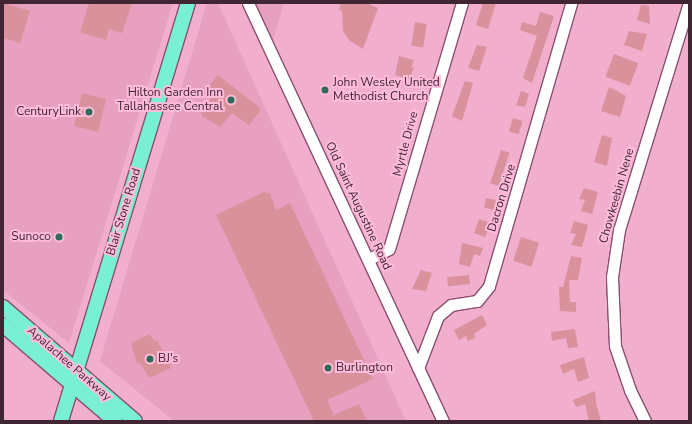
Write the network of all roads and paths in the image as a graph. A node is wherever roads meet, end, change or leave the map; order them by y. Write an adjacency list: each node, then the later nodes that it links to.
1 (188, 3): 10 (main road, Blair Stone Road)
2 (248, 3): 6 (street, Old Saint Augustine Road)
3 (462, 3): 6 (street, Myrtle Drive)
4 (571, 3): 9 (street, Dacron Drive)
5 (689, 3): 15 (street, Chowkeebin Nene)
6 (369, 259): 9 (street, Old Saint Augustine Road)
7 (3, 307): 10 (main road, Apalachee Parkway)
8 (3, 325): 10 (main road, Apalachee Parkway)
9 (418, 368): 14 (street, Old Saint Augustine Road)
10 (74, 377): 11 (main road, Blair Stone Road); 12 (main road, Apalachee Parkway); 13 (main road, Apalachee Parkway)
11 (61, 421)
12 (115, 421)
13 (135, 421)
14 (443, 421)
15 (645, 421)

